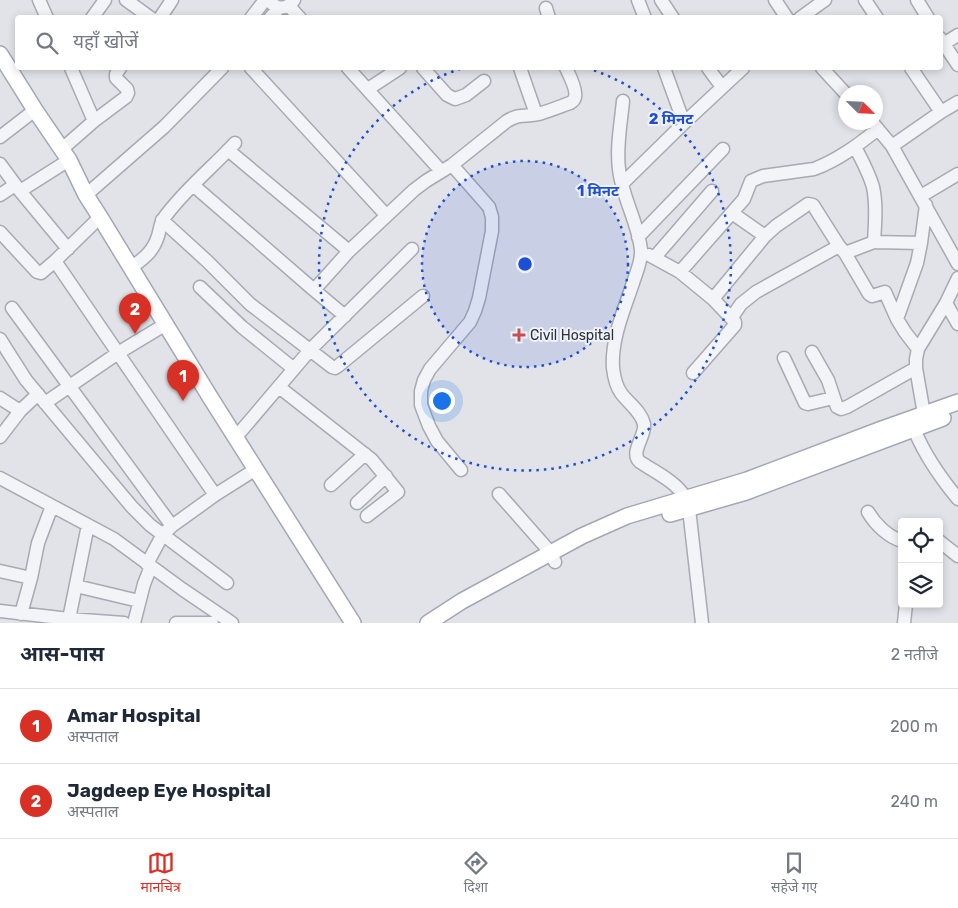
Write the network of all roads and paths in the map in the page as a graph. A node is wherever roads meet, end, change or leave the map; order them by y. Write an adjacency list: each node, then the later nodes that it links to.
1 (39, 0): 13 (street)
2 (105, 0): 14 (street)
3 (126, 0): 15 (street)
4 (172, 0): 16 (street)
5 (265, 0): 17 (street)
6 (638, 0): 19 (street)
7 (661, 0): 20 (street)
8 (775, 0): 21 (street)
9 (825, 0): 22 (street)
10 (865, 0): 23 (street)
11 (917, 0): 24 (street)
12 (280, 6): 18 (street)
13 (46, 15)
14 (94, 15)
15 (147, 15)
16 (162, 15)
17 (253, 15)
18 (295, 15)
19 (644, 15)
20 (671, 15)
21 (785, 15)
22 (804, 15)
23 (875, 15)
24 (926, 15)
25 (958, 35): 26 (street)
26 (943, 42)
27 (943, 44): 29 (street)
28 (0, 54): 50 (main road)
29 (958, 65)
30 (72, 70): 53 (street)
31 (119, 70): 53 (street)
32 (218, 70): 70 (street)
33 (253, 70): 73 (street)
34 (350, 70): 47 (street)
35 (397, 70): 47 (street)
36 (425, 70): 44 (street)
37 (524, 70): 52 (street)
38 (567, 70): 52 (street)
39 (665, 70): 54 (street)
40 (709, 70): 46 (street)
41 (741, 70): 46 (street)
42 (824, 70): 45 (street)
43 (912, 70): 51 (street)
44 (484, 81)
45 (838, 85)
46 (722, 88): 54 (street)
47 (368, 89): 63 (street)
48 (623, 101): 65 (street)
49 (958, 102): 51 (street)
50 (35, 110): 57 (street); 61 (main road)
51 (941, 112): 58 (street)
52 (536, 114): 63 (street)
53 (94, 121): 61 (street)
54 (684, 123): 65 (street)
55 (871, 130): 59 (street)
56 (878, 130): 58 (street)
57 (0, 137)
58 (892, 146): 71 (street)
59 (855, 147): 72 (street); 79 (street)
60 (723, 149): 78 (street)
61 (66, 154): 67 (street); 70 (main road)
62 (0, 164): 67 (street)
63 (447, 168): 73 (street); 125 (street)
64 (958, 174): 71 (street)
65 (622, 184): 78 (street)
66 (193, 186): 75 (street); 84 (street); 93 (street)
67 (17, 188): 69 (street); 81 (street)
68 (712, 191): 86 (street)
69 (0, 195)
70 (86, 195): 74 (main road)
71 (923, 201): 80 (street); 88 (street)
72 (732, 212): 77 (street); 90 (street)
73 (386, 215): 84 (street)
74 (100, 217): 81 (street); 89 (main road)
75 (162, 220): 89 (street); 105 (street)
76 (0, 232): 87 (street)
77 (765, 236): 83 (street); 95 (street)
78 (638, 237): 85 (street)
79 (874, 242): 80 (street); 83 (street)
80 (921, 243): 100 (street)
81 (68, 249): 87 (street)
82 (412, 249): 98 (street)
83 (842, 249): 99 (street); 100 (street)
84 (349, 251): 93 (street)
85 (641, 251): 86 (street); 133 (street)
86 (655, 257): 90 (street)
87 (55, 261): 107 (street)
88 (958, 264)
89 (131, 268): 101 (main road)
90 (680, 272): 95 (street)
91 (958, 278): 96 (street)
92 (200, 287): 110 (street)
93 (314, 290): 98 (street)
94 (423, 296): 105 (street)
95 (713, 299): 99 (street)
96 (946, 303): 102 (street); 104 (street)
97 (12, 308): 112 (street)
98 (345, 316): 105 (street)
99 (732, 318): 111 (street)
100 (897, 319): 104 (street)
101 (166, 324): 107 (street); 122 (main road)
102 (958, 324)
103 (0, 338): 115 (street)
104 (918, 349): 109 (street)
105 (310, 350): 110 (street)
106 (812, 352): 116 (street)
107 (118, 354): 112 (street); 130 (street)
108 (784, 358): 116 (street)
109 (916, 368): 116 (street); 120 (street)
110 (294, 369): 113 (street)
111 (693, 373)
112 (70, 386): 115 (street); 138 (street)
113 (279, 387): 122 (street); 123 (street)
114 (0, 398): 118 (street)
115 (41, 398): 118 (street); 138 (street)
116 (833, 398)
117 (958, 402): 120 (main road)
118 (20, 411): 121 (street)
119 (958, 413): 120 (main road)
120 (919, 421): 131 (street); 133 (main road)
121 (0, 437)
122 (236, 437): 124 (main road)
123 (365, 454): 126 (street); 128 (street)
124 (256, 469): 130 (street); 159 (main road)
125 (462, 470)
126 (386, 476): 132 (street); 136 (street)
127 (0, 478): 134 (street)
128 (331, 484)
129 (499, 494): 142 (street)
130 (215, 495): 138 (street)
131 (958, 499)
132 (356, 503)
133 (688, 503): 142 (main road); 162 (street)
134 (52, 506): 137 (street); 145 (street)
135 (868, 512): 139 (street)
136 (367, 516)
137 (88, 525): 143 (street); 148 (street)
138 (168, 530): 143 (street); 146 (street)
139 (898, 539)
140 (943, 544): 141 (street)
141 (958, 556)
142 (553, 557): 147 (main road)
143 (149, 565): 149 (street); 158 (street)
144 (0, 571): 145 (street)
145 (31, 578): 151 (street)
146 (227, 583)
147 (505, 583): 160 (main road); 161 (main road)
148 (76, 586): 149 (street); 153 (street)
149 (139, 602): 155 (street)
150 (906, 608): 163 (street)
151 (21, 614): 152 (street); 153 (street)
152 (3, 616)
153 (69, 619): 154 (street)
154 (124, 623)
155 (134, 623)
156 (176, 623): 157 (street)
157 (212, 623)
158 (232, 623)
159 (353, 623)
160 (428, 623)
161 (447, 623)
162 (702, 623)
163 (904, 623)

